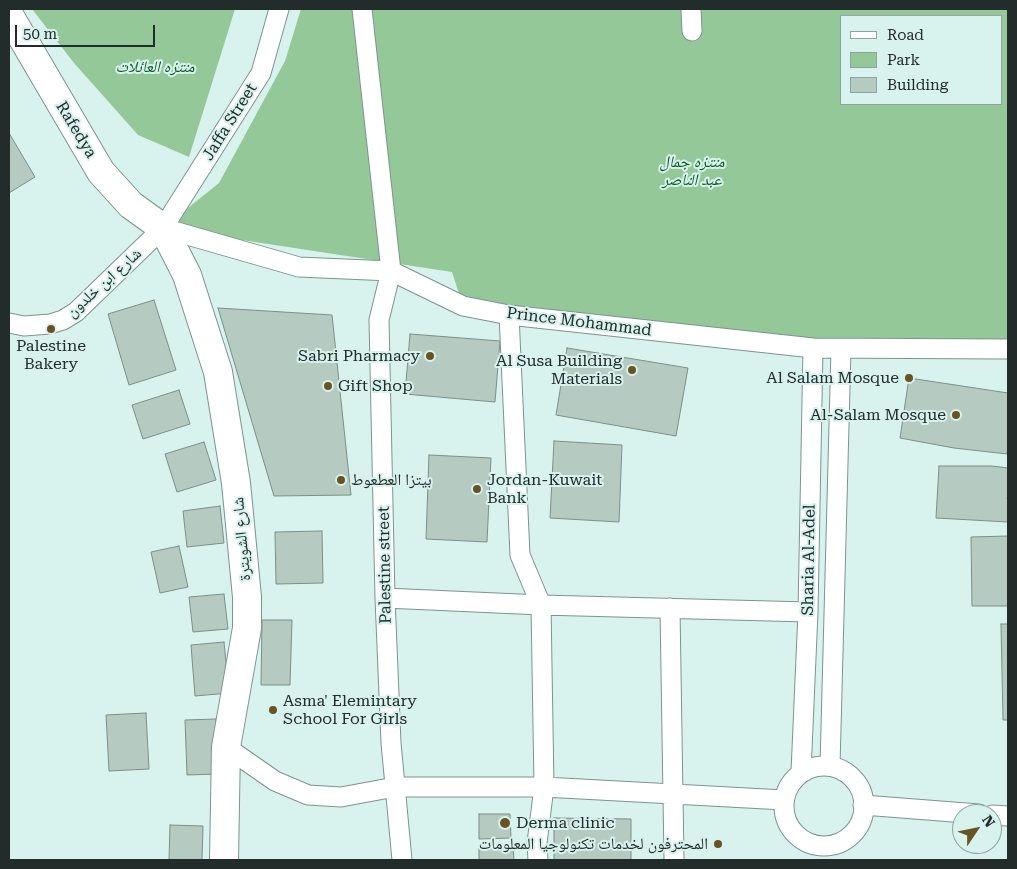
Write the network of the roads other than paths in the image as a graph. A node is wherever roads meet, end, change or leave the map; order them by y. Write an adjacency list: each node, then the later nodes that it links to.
1 (279, 9): 6 (street, Jaffa Street)
2 (362, 9): 7 (street)
3 (692, 9): 5 (street)
4 (9, 15): 6 (main road, Rafedya)
5 (692, 31)
6 (163, 228): 7 (street, Prince Mohammad); 9 (street, شارع ابن خلدون); 17 (main road, شارع الشويترة)
7 (391, 271): 8 (street, Prince Mohammad); 13 (street, Palestine street)
8 (508, 315): 10 (street, Prince Mohammad); 14 (street)
9 (9, 323)
10 (813, 348): 11 (street, Prince Mohammad); 16 (street, Sharia Al-Adel)
11 (840, 349): 12 (street, Prince Mohammad); 18 (street, Sharia Al-Adel)
12 (1008, 349)
13 (385, 598): 14 (street); 20 (street, Palestine street)
14 (541, 605): 15 (street); 21 (street)
15 (670, 608): 16 (street); 22 (street)
16 (808, 612): 19 (street, Sharia Al-Adel)
17 (226, 747): 20 (street); 28 (main road, شارع الشويترة)
18 (830, 766): 19 (street); 24 (street)
19 (801, 772): 23 (street)
20 (395, 787): 21 (street); 29 (street, Palestine street)
21 (544, 787): 22 (street); 30 (street)
22 (674, 794): 23 (street); 31 (street)
23 (784, 800): 26 (street)
24 (864, 805): 25 (street); 27 (street)
25 (952, 812)
26 (806, 852): 27 (street)
27 (829, 854)
28 (224, 860)
29 (402, 860)
30 (538, 860)
31 (674, 860)

